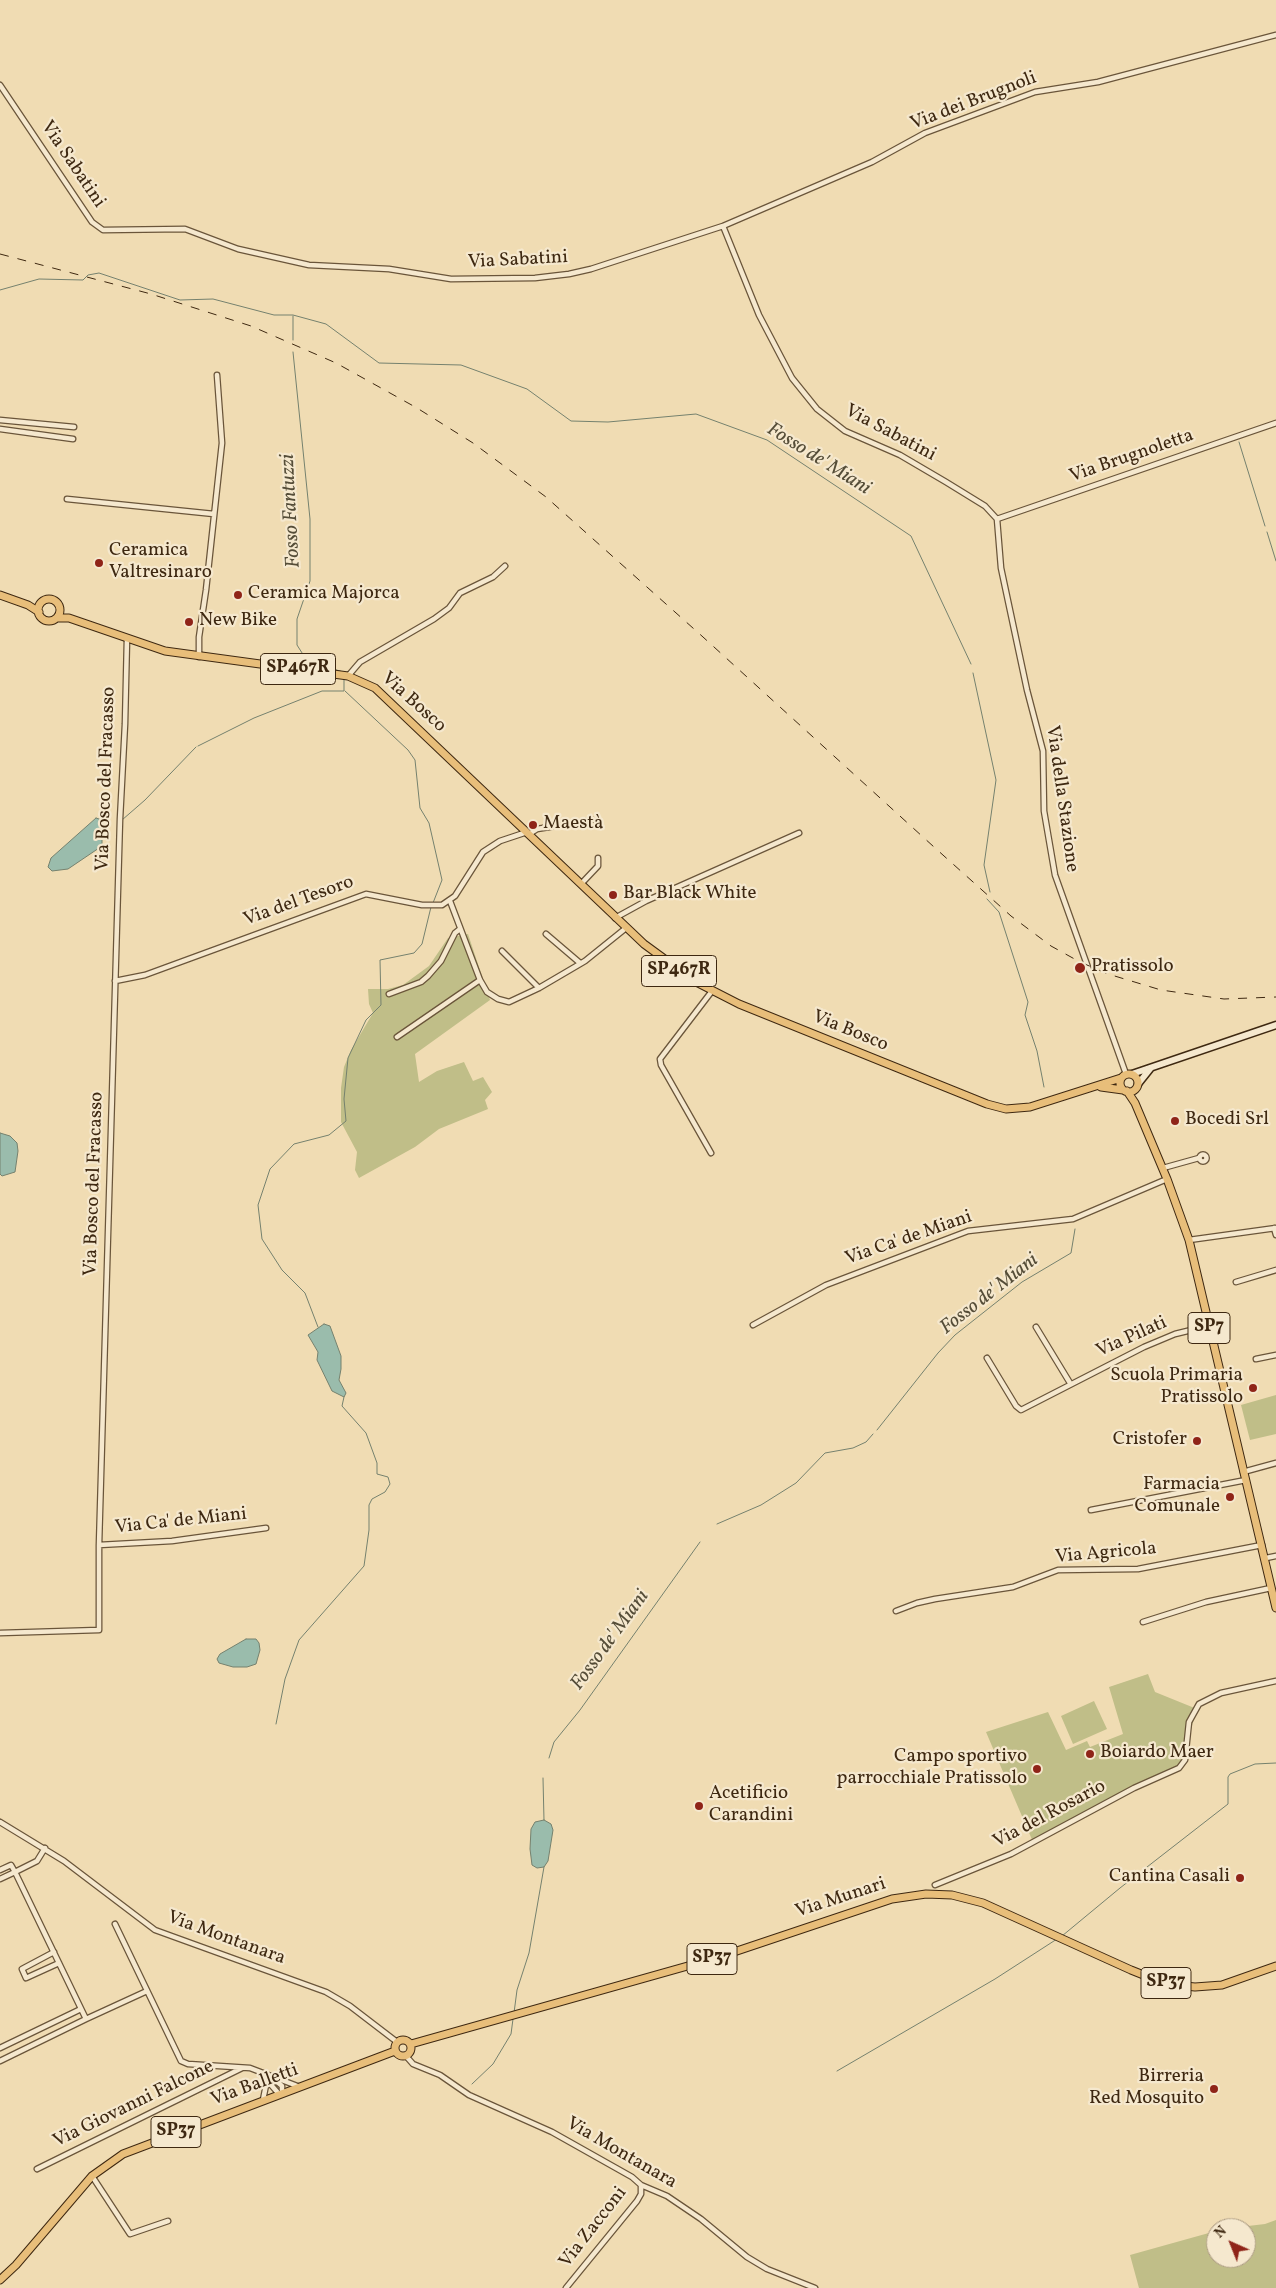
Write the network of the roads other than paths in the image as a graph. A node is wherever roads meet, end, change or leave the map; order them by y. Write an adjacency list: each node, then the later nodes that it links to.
1 (1276, 35): 3 (street, Via dei Brugnoli)
2 (0, 85): 3 (street, Via Sabatini)
3 (723, 226): 12 (street, Via Sabatini)
4 (217, 374): 11 (street)
5 (0, 420): 7 (street)
6 (1276, 423): 12 (street, Via Brugnoletta)
7 (74, 427)
8 (0, 429): 9 (street)
9 (73, 439)
10 (67, 499): 11 (street)
11 (214, 514): 22 (street)
12 (997, 519): 44 (street, Via della Stazione)
13 (505, 566): 23 (street)
14 (0, 595): 16 (main road, Via Bosco / SP467R)
15 (41, 604): 16 (main road, Via Bosco / SP467R); 17 (main road, Via Bosco / SP467R); 18 (main road)
16 (28, 605): 18 (main road, Via Bosco / SP467R)
17 (60, 610): 19 (main road); 20 (main road, Via Bosco / SP467R)
18 (39, 612): 19 (main road, Via Bosco / SP467R)
19 (56, 618): 20 (main road, Via Bosco / SP467R)
20 (69, 618): 21 (main road, Via Bosco / SP467R)
21 (127, 638): 22 (main road, Via Bosco / SP467R); 37 (street, Via Bosco del Fracasso)
22 (199, 656): 23 (main road, Via Bosco / SP467R)
23 (344, 675): 25 (main road, Via Bosco / SP467R)
24 (592, 820): 25 (street)
25 (528, 833): 28 (main road, Via Bosco / SP467R); 29 (street)
26 (799, 833): 30 (street)
27 (598, 858): 28 (street)
28 (581, 884): 30 (main road, Via Bosco / SP467R)
29 (450, 901): 32 (street); 37 (street, Via del Tesoro)
30 (615, 918): 31 (main road, Via Bosco / SP467R)
31 (626, 928): 35 (street); 39 (main road, Via Bosco / SP467R)
32 (460, 930): 36 (street); 40 (street)
33 (546, 934): 35 (street)
34 (502, 952): 38 (street)
35 (580, 963): 38 (street)
36 (480, 980): 38 (street); 42 (street)
37 (115, 981): 70 (street, Via Bosco del Fracasso)
38 (539, 988)
39 (712, 991): 46 (main road, Via Bosco / SP467R); 49 (street)
40 (389, 994)
41 (1276, 1025): 43 (main road, Via Bosco / SP467R)
42 (397, 1037)
43 (1153, 1067): 44 (main road, Via Bosco / SP467R); 45 (main road, Via Bosco / SP467R)
44 (1126, 1076): 45 (main road); 46 (main road, Via Bosco / SP467R); 47 (main road)
45 (1137, 1085): 47 (main road, Via Bosco / SP467R); 48 (main road)
46 (1095, 1087): 47 (main road, Via Bosco / SP467R)
47 (1125, 1090): 48 (main road, SP7)
48 (1135, 1103): 51 (main road, SP7)
49 (711, 1153)
50 (1199, 1158): 51 (street)
51 (1163, 1168): 52 (main road, SP7)
52 (1167, 1179): 55 (main road, SP7); 58 (street, Via Ca' de Miani)
53 (1275, 1228): 54 (street); 55 (street)
54 (1276, 1236)
55 (1189, 1240): 59 (main road, SP7)
56 (1276, 1270): 57 (street)
57 (1236, 1282)
58 (753, 1324)
59 (1208, 1326): 64 (street, Via Pilati); 66 (main road, SP7)
60 (1036, 1327): 64 (street)
61 (1276, 1354): 63 (street)
62 (987, 1358): 64 (street, Via Pilati)
63 (1256, 1359)
64 (1070, 1383)
65 (1276, 1464): 66 (street)
66 (1243, 1472): 67 (main road, SP7)
67 (1246, 1480): 68 (street); 71 (main road, SP7)
68 (1092, 1510)
69 (266, 1528): 70 (street, Via Ca' de Miani)
70 (99, 1545): 78 (street, Via Bosco del Fracasso)
71 (1262, 1545): 73 (main road, SP7); 76 (street, Via Agricola)
72 (1276, 1556): 73 (street)
73 (1266, 1558): 74 (main road, SP7)
74 (1271, 1588): 75 (main road, SP7); 77 (street)
75 (1276, 1608)
76 (896, 1611)
77 (1143, 1622)
78 (0, 1633)
79 (1276, 1681): 85 (street, Via del Rosario)
80 (0, 1822): 81 (street, Via Montanara)
81 (45, 1848): 83 (street); 93 (street, Via Montanara)
82 (0, 1870): 83 (street)
83 (14, 1872): 84 (street); 87 (street)
84 (0, 1880)
85 (935, 1885)
86 (115, 1924): 90 (street)
87 (54, 1952): 88 (street); 88 (street)
88 (59, 1963): 91 (street)
89 (1276, 1966): 94 (main road, Via Munari / SP37)
90 (147, 1991): 92 (street); 99 (street)
91 (81, 2009): 92 (street); 95 (street)
92 (86, 2019): 98 (street)
93 (398, 2042): 94 (main road, Via Munari / SP37); 96 (main road)
94 (411, 2044): 97 (main road)
95 (0, 2048)
96 (395, 2051): 97 (main road); 102 (main road, Via Balletti / SP37)
97 (406, 2056): 107 (street, Via Montanara)
98 (0, 2061)
99 (243, 2067): 100 (street); 105 (street, Via Giovanni Falcone)
100 (262, 2073): 101 (street); 103 (street); 104 (street)
101 (268, 2075): 102 (street); 103 (street)
102 (300, 2087): 103 (main road, Via Balletti / SP37)
103 (280, 2094): 104 (main road, Via Balletti / SP37)
104 (263, 2100): 106 (main road, Via Balletti / SP37)
105 (37, 2169)
106 (92, 2176): 108 (street); 109 (main road, Via Balletti / SP37)
107 (641, 2185): 110 (street, Via Zacconi); 111 (street, Via Montanara)
108 (168, 2221)
109 (0, 2280)
110 (566, 2288)
111 (815, 2288)

